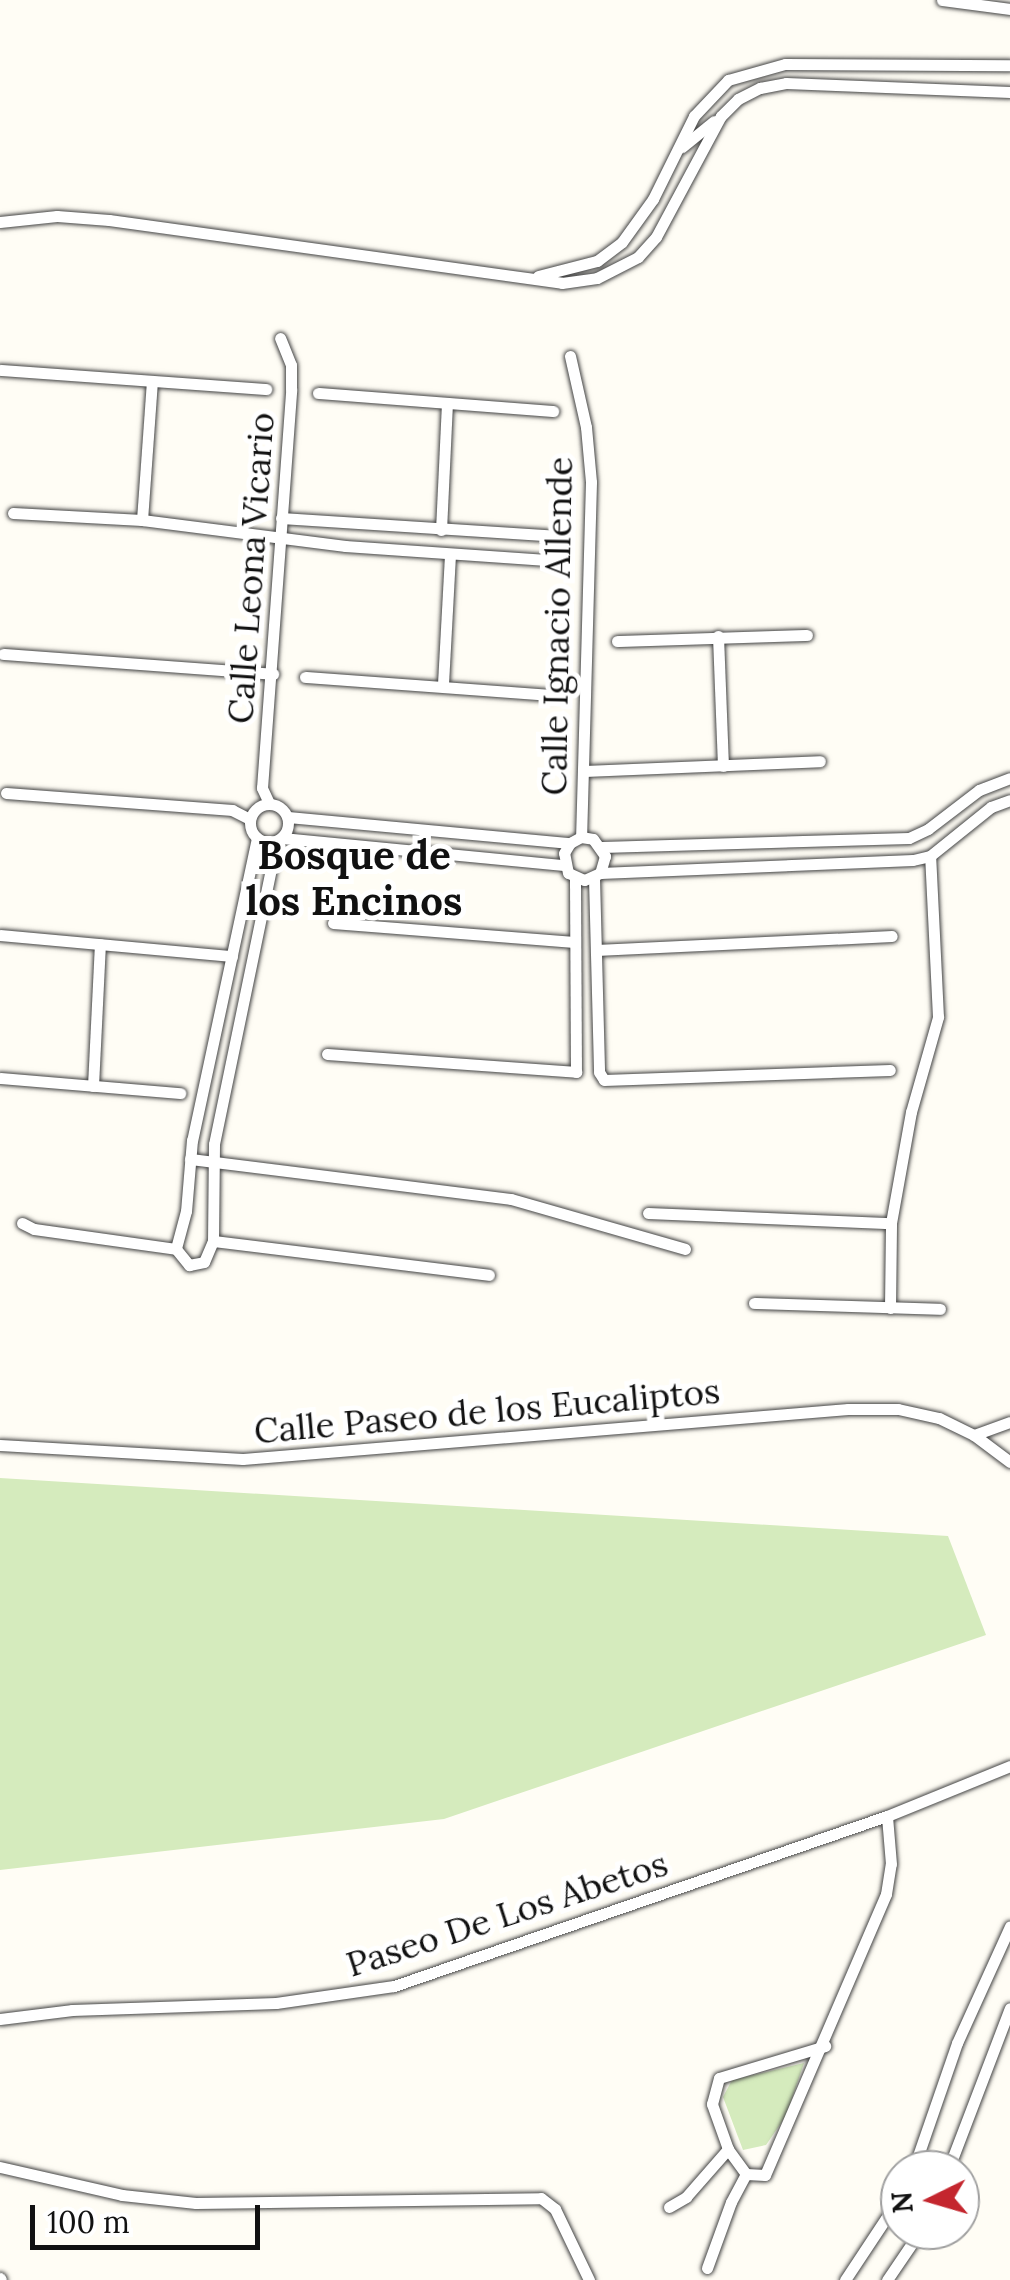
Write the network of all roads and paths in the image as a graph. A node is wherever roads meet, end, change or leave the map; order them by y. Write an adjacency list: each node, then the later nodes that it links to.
1 (942, 0): 2 (street)
2 (1010, 8)
3 (1010, 65): 6 (street)
4 (1010, 92): 5 (street)
5 (721, 116): 6 (street); 8 (street)
6 (679, 150): 8 (street)
7 (0, 222): 8 (street)
8 (529, 278)
9 (280, 338): 18 (street, Calle Leona Vicario)
10 (570, 356): 35 (street, Calle Ignacio Allende)
11 (0, 370): 12 (street)
12 (152, 381): 13 (street); 19 (street)
13 (266, 389)
14 (318, 393): 15 (street)
15 (447, 404): 16 (street); 20 (street)
16 (552, 411)
17 (12, 513): 19 (street)
18 (281, 518): 20 (street); 22 (street, Calle Leona Vicario)
19 (142, 520): 22 (street)
20 (441, 530): 21 (street)
21 (547, 535)
22 (280, 538): 23 (street); 29 (street, Calle Leona Vicario)
23 (450, 556): 24 (street); 31 (street)
24 (557, 561)
25 (806, 635): 26 (street)
26 (718, 636): 27 (street); 34 (street)
27 (617, 640)
28 (4, 654): 29 (street)
29 (273, 674): 39 (street, Calle Leona Vicario)
30 (305, 677): 31 (street)
31 (444, 684): 32 (street)
32 (552, 695)
33 (820, 761): 34 (street)
34 (722, 766): 35 (street)
35 (584, 771): 46 (street, Calle Ignacio Allende)
36 (1010, 778): 40 (street)
37 (6, 793): 42 (street)
38 (1010, 800): 43 (street)
39 (269, 803): 41 (street); 42 (street)
40 (959, 804): 43 (street); 47 (street)
41 (288, 817): 45 (street); 46 (street)
42 (250, 819): 44 (street)
43 (973, 822): 48 (street)
44 (257, 838): 45 (street); 58 (street)
45 (280, 839): 49 (street); 60 (street)
46 (576, 840): 47 (street); 49 (street)
47 (602, 847): 50 (street)
48 (930, 856): 50 (street); 70 (street)
49 (564, 866): 51 (street)
50 (597, 876): 51 (street); 57 (street)
51 (575, 878): 55 (street)
52 (333, 923): 55 (street)
53 (0, 935): 56 (street)
54 (892, 936): 57 (street)
55 (574, 942): 61 (street)
56 (100, 944): 58 (street); 64 (street)
57 (596, 950): 62 (street)
58 (232, 956): 59 (street)
59 (227, 981): 60 (street); 66 (street)
60 (250, 987): 67 (street)
61 (327, 1054)
62 (890, 1070)
63 (0, 1078): 64 (street)
64 (93, 1086): 65 (street)
65 (180, 1094)
66 (190, 1159): 67 (street); 72 (street)
67 (213, 1162): 71 (street); 73 (street)
68 (648, 1213): 70 (street)
69 (22, 1223): 72 (street)
70 (891, 1223): 76 (street)
71 (213, 1241): 72 (street); 74 (street)
72 (176, 1249)
73 (684, 1249)
74 (489, 1275)
75 (754, 1303): 76 (street)
76 (890, 1308): 77 (street)
77 (940, 1310)
78 (1010, 1422): 79 (street)
79 (974, 1435): 80 (street, Calle Paseo de los Eucaliptos); 81 (street, Calle Paseo de los Eucaliptos)
80 (0, 1445)
81 (1010, 1462)
82 (1010, 1765): 83 (street, Paseo De Los Abetos)
83 (887, 1816): 86 (street, Paseo De Los Abetos); 87 (street)
84 (1010, 1926): 89 (street)
85 (1010, 2008): 90 (street)
86 (0, 2018)
87 (824, 2046): 88 (street); 92 (street)
88 (728, 2149): 92 (street); 93 (street)
89 (920, 2150)
90 (956, 2150)
91 (0, 2167): 97 (street)
92 (746, 2174): 96 (street)
93 (668, 2207)
94 (880, 2227): 98 (street)
95 (907, 2250): 99 (street)
96 (708, 2268)
97 (589, 2280)
98 (845, 2280)
99 (887, 2280)

